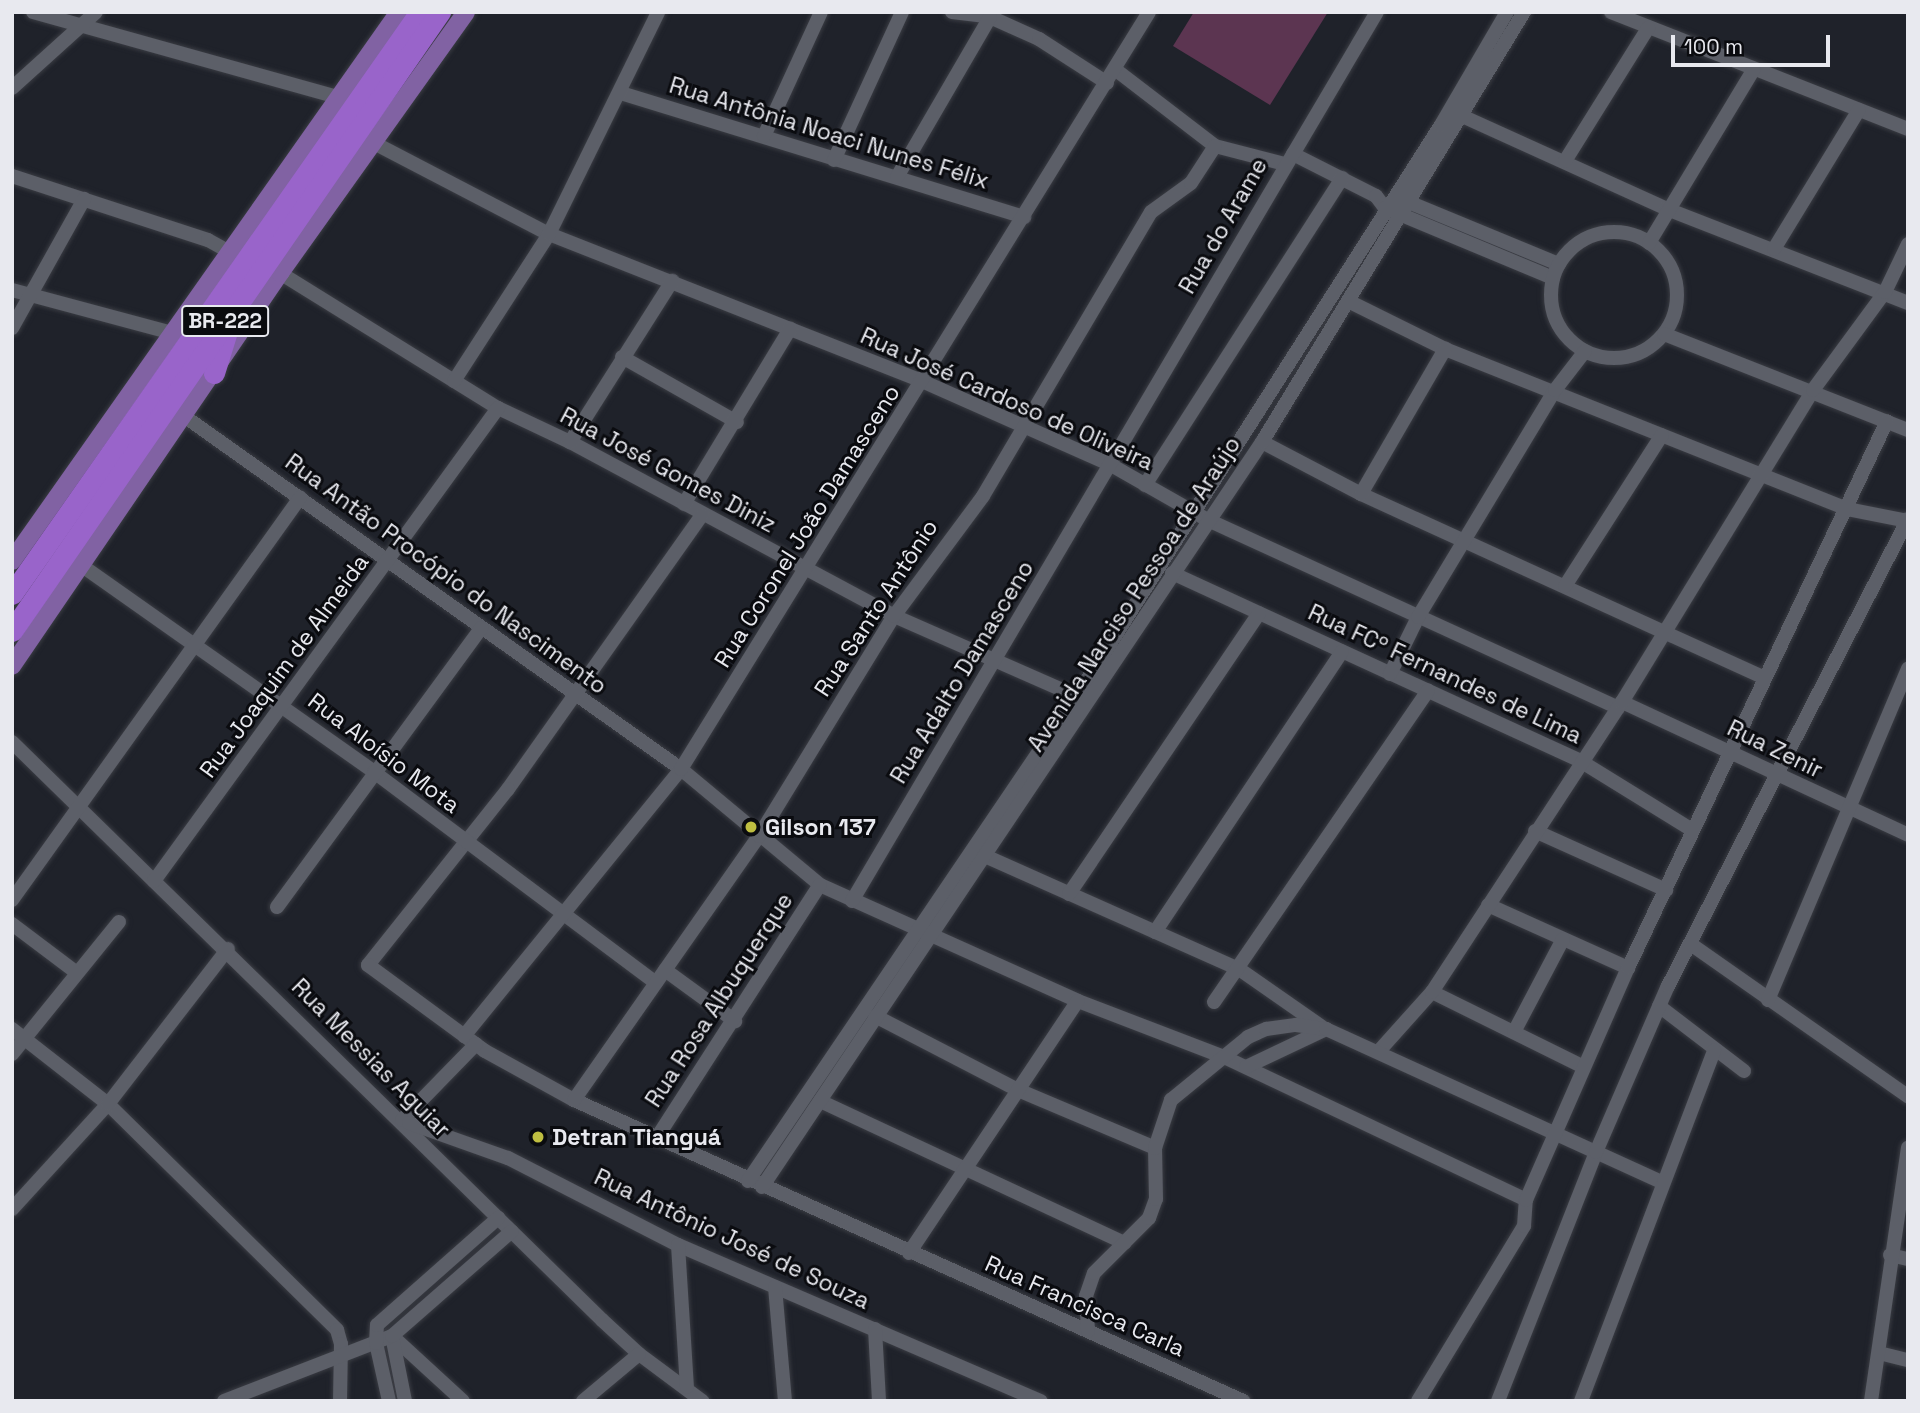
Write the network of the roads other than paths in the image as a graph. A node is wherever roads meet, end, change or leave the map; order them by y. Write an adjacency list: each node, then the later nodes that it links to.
1 (33, 12): 17 (street)
2 (96, 12): 17 (street)
3 (399, 12): 24 (main road, BR-222)
4 (420, 12): 71 (highway, BR-222)
5 (440, 12): 58 (highway, BR-222)
6 (467, 12): 29 (main road)
7 (658, 12): 23 (street)
8 (821, 12): 28 (street)
9 (902, 12): 32 (street)
10 (952, 12): 16 (street)
11 (1149, 12): 20 (street, Rua Coronel João Damasceno)
12 (1377, 12): 31 (street, Rua do Arame)
13 (1507, 12): 37 (street, Avenida Narciso Pessoa de Araújo)
14 (1524, 12): 26 (street, Avenida Narciso Pessoa de Araújo)
15 (1611, 12): 18 (street)
16 (990, 17): 21 (street); 35 (street)
17 (83, 25): 22 (street); 24 (street)
18 (1648, 28): 19 (street); 33 (street)
19 (1754, 69): 25 (street); 42 (street)
20 (1116, 70): 21 (street, Rua Coronel João Damasceno); 30 (street)
21 (1107, 83): 43 (street, Rua Coronel João Damasceno)
22 (12, 89)
23 (621, 93): 28 (street, Rua Antônia Noaci Nunes Félix); 44 (street)
24 (338, 96): 48 (main road, BR-222)
25 (1859, 110): 27 (street); 47 (street)
26 (1462, 116): 33 (street); 41 (street, Avenida Narciso Pessoa de Araújo)
27 (1908, 129)
28 (764, 136): 32 (street, Rua Antônia Noaci Nunes Félix)
29 (374, 143): 44 (street, Rua José Cardoso de Oliveira); 50 (main road)
30 (1215, 146): 31 (street); 76 (street, Rua Santo Antônio)
31 (1289, 159): 36 (street); 81 (street, Rua do Arame)
32 (834, 160): 35 (street, Rua Antônia Noaci Nunes Félix)
33 (1565, 161): 42 (street)
34 (12, 176): 39 (street)
35 (897, 177): 43 (street, Rua Antônia Noaci Nunes Félix)
36 (1342, 178): 38 (street); 83 (street)
37 (1394, 195): 38 (street); 40 (street, Avenida Narciso Pessoa de Araújo); 41 (street)
38 (1376, 196): 40 (street)
39 (84, 199): 48 (street); 55 (street)
40 (1385, 208): 41 (street); 89 (street, Avenida Narciso Pessoa de Araújo)
41 (1405, 209): 49 (street); 51 (street); 56 (street, Avenida Narciso Pessoa de Araújo)
42 (1667, 209): 45 (street); 47 (street)
43 (1024, 217): 68 (street, Rua Coronel João Damasceno)
44 (549, 234): 52 (street, Rua José Cardoso de Oliveira); 67 (street)
45 (1649, 243): 49 (street); 61 (street)
46 (1908, 244): 54 (street)
47 (1773, 249): 54 (street)
48 (230, 251): 62 (main road, BR-222)
49 (1559, 264): 51 (street)
50 (280, 273): 66 (main road); 67 (street, Rua José Gomes Diniz)
51 (1553, 278): 64 (street)
52 (672, 281): 60 (street, Rua José Cardoso de Oliveira); 65 (street)
53 (12, 290): 55 (street)
54 (1885, 292): 57 (street); 70 (street)
55 (32, 295): 59 (street); 62 (street)
56 (1350, 302): 63 (street); 80 (street, Avenida Narciso Pessoa de Araújo)
57 (1908, 303)
58 (234, 308): 66 (highway); 103 (highway, BR-222)
59 (12, 328)
60 (790, 329): 68 (street, Rua José Cardoso de Oliveira); 75 (street)
61 (1664, 334): 64 (street); 70 (street)
62 (168, 341): 71 (highway); 92 (main road, BR-222)
63 (1445, 349): 69 (street); 84 (street)
64 (1585, 351): 69 (street)
65 (622, 357): 75 (street); 79 (street)
66 (214, 373): 73 (main road)
67 (454, 381): 72 (street, Rua José Gomes Diniz)
68 (924, 382): 76 (street, Rua José Cardoso de Oliveira); 95 (street, Rua Coronel João Damasceno)
69 (1555, 390): 78 (street); 91 (street)
70 (1813, 390): 74 (street); 82 (street)
71 (141, 408): 98 (highway, BR-222)
72 (498, 408): 79 (street, Rua José Gomes Diniz); 93 (street, Rua Joaquim de Almeida)
73 (184, 416): 85 (street, Rua Antão Procópio do Nascimento); 94 (main road)
74 (1887, 421): 77 (street); 87 (street)
75 (737, 422): 86 (street)
76 (1023, 427): 81 (street, Rua José Cardoso de Oliveira); 100 (street, Rua Santo Antônio)
77 (1908, 430)
78 (1662, 435): 82 (street); 97 (street)
79 (570, 442): 86 (street, Rua José Gomes Diniz)
80 (1262, 442): 84 (street); 89 (street, Avenida Narciso Pessoa de Araújo)
81 (1111, 465): 83 (street, Rua José Cardoso de Oliveira); 107 (street, Rua Adalto Damasceno)
82 (1763, 475): 87 (street); 104 (street)
83 (1145, 485): 89 (street, Rua José Cardoso de Oliveira)
84 (1361, 494): 91 (street)
85 (300, 497): 93 (street, Rua Antão Procópio do Nascimento); 105 (street)
86 (684, 504): 88 (street, Rua José Gomes Diniz)
87 (1847, 509): 90 (street); 111 (street)
88 (702, 514): 95 (street, Rua José Gomes Diniz); 113 (street)
89 (1201, 517): 96 (street, Avenida Narciso Pessoa de Araújo); 101 (street, Rua José Cardoso de Oliveira); 114 (street, Avenida Narciso Pessoa de Araújo)
90 (1907, 520): 122 (street)
91 (1465, 540): 97 (street); 101 (street)
92 (12, 561)
93 (389, 561): 102 (street, Rua Antão Procópio do Nascimento); 115 (street, Rua Joaquim de Almeida)
94 (81, 565): 105 (street, Rua Aloísio Mota); 108 (main road)
95 (806, 569): 100 (street, Rua José Gomes Diniz); 120 (street, Rua Coronel João Damasceno)
96 (1172, 573): 99 (street, Rua FCº Fernandes de Lima); 114 (street, Avenida Narciso Pessoa de Araújo)
97 (1565, 586): 104 (street)
98 (12, 594)
99 (1259, 613): 106 (street, Rua FCº Fernandes de Lima); 134 (street)
100 (894, 616): 107 (street, Rua José Gomes Diniz); 128 (street, Rua Santo Antônio)
101 (1418, 617): 110 (street); 116 (street, Rua José Cardoso de Oliveira)
102 (481, 628): 113 (street, Rua Antão Procópio do Nascimento); 121 (street)
103 (12, 631)
104 (1665, 632): 111 (street); 116 (street)
105 (192, 644): 115 (street, Rua Aloísio Mota); 123 (street)
106 (1342, 652): 110 (street, Rua FCº Fernandes de Lima); 143 (street)
107 (993, 663): 114 (street, Rua José Gomes Diniz); 136 (street, Rua Adalto Damasceno)
108 (12, 666)
109 (1908, 668): 124 (street)
110 (1390, 674): 112 (street, Rua FCº Fernandes de Lima)
111 (1764, 678): 118 (street)
112 (1428, 691): 119 (street, Rua FCº Fernandes de Lima); 149 (street)
113 (575, 694): 120 (street, Rua Antão Procópio do Nascimento); 129 (street)
114 (1081, 698): 130 (street, Avenida Narciso Pessoa de Araújo); 142 (street, Avenida Narciso Pessoa de Araújo)
115 (282, 705): 121 (street, Rua Aloísio Mota); 131 (street, Rua Joaquim de Almeida)
116 (1620, 705): 118 (street, Rua Zenir); 119 (street)
117 (12, 742): 123 (street, Rua Messias Aguiar)
118 (1730, 751): 122 (street, Rua Zenir); 125 (street)
119 (1582, 762): 125 (street, Rua FCº Fernandes de Lima); 126 (street)
120 (681, 769): 128 (street, Rua Antão Procópio do Nascimento); 139 (street, Rua Coronel João Damasceno)
121 (374, 772): 129 (street, Rua Aloísio Mota); 138 (street)
122 (1774, 775): 124 (street, Rua Zenir); 145 (street)
123 (83, 806): 131 (street, Rua Messias Aguiar); 135 (street)
124 (1845, 809): 127 (street, Rua Zenir); 153 (street)
125 (1692, 830): 133 (street)
126 (1535, 831): 133 (street); 137 (street)
127 (1908, 835)
128 (759, 836): 132 (street, Rua Antão Procópio do Nascimento); 148 (street, Rua Santo Antônio)
129 (465, 842): 139 (street, Rua Aloísio Mota); 163 (street, Rua Francisca Carla)
130 (985, 856): 134 (street); 142 (street, Avenida Narciso Pessoa de Araújo)
131 (154, 881): 146 (street, Rua Messias Aguiar)
132 (820, 885): 136 (street, Rua Antão Procópio do Nascimento); 158 (street, Rua Rosa Albuquerque)
133 (1666, 890): 147 (street)
134 (1069, 894): 143 (street)
135 (12, 900)
136 (852, 901): 142 (street, Rua Antão Procópio do Nascimento)
137 (1488, 905): 144 (street); 152 (street)
138 (277, 907)
139 (565, 913): 151 (street, Rua Aloísio Mota); 163 (street, Rua Coronel João Damasceno)
140 (119, 922): 150 (street)
141 (12, 924): 150 (street)
142 (925, 932): 154 (street, Rua Antão Procópio do Nascimento); 157 (street, Avenida Narciso Pessoa de Araújo); 184 (street, Avenida Narciso Pessoa de Araújo)
143 (1155, 932): 149 (street)
144 (1563, 939): 147 (street); 161 (street)
145 (1692, 945): 153 (street); 156 (street)
146 (228, 949): 175 (street); 176 (street, Rua Messias Aguiar)
147 (1628, 968): 169 (street)
148 (665, 970): 151 (street, Rua Santo Antônio); 158 (street)
149 (1239, 970): 155 (street); 160 (street)
150 (78, 973): 162 (street)
151 (656, 983): 173 (street, Rua Santo Antônio)
152 (1432, 992): 161 (street); 165 (street)
153 (1768, 1000): 172 (street)
154 (1078, 1001): 167 (street, Rua Antão Procópio do Nascimento); 171 (street)
155 (1214, 1002)
156 (1659, 1006): 164 (street); 180 (street)
157 (875, 1016): 171 (street); 174 (street, Avenida Narciso Pessoa de Araújo)
158 (735, 1021): 178 (street, Rua Rosa Albuquerque)
159 (12, 1029): 162 (street)
160 (1326, 1030): 165 (street); 167 (street); 168 (street)
161 (1514, 1032): 169 (street)
162 (25, 1039): 166 (street); 175 (street)
163 (470, 1040): 173 (street, Rua Francisca Carla); 176 (street, Rua Coronel João Damasceno)
164 (1714, 1050): 170 (street); 183 (street)
165 (1379, 1051): 177 (street)
166 (12, 1054)
167 (1224, 1057): 168 (street, Rua Antão Procópio do Nascimento); 179 (street)
168 (1246, 1067): 185 (street, Rua Antão Procópio do Nascimento)
169 (1584, 1067): 177 (street)
170 (1744, 1071)
171 (1018, 1090): 179 (street); 182 (street)
172 (1908, 1096)
173 (574, 1100): 178 (street, Rua Francisca Carla)
174 (820, 1101): 182 (street); 184 (street, Avenida Narciso Pessoa de Araújo)
175 (108, 1104): 186 (street); 205 (street)
176 (403, 1121): 187 (street, Rua Messias Aguiar); 192 (street, Rua Antônio José de Souza)
177 (1555, 1134): 180 (street); 185 (street)
178 (656, 1139): 184 (street, Rua Francisca Carla)
179 (1155, 1147): 190 (street)
180 (1595, 1152): 183 (street); 221 (street)
181 (1907, 1155): 194 (street)
182 (964, 1171): 190 (street); 193 (street)
183 (1662, 1182): 222 (street)
184 (755, 1184): 193 (street, Rua Francisca Carla)
185 (1527, 1200): 220 (street)
186 (12, 1209)
187 (498, 1218): 188 (street); 189 (street, Rua Messias Aguiar)
188 (484, 1231): 191 (street); 196 (street)
189 (512, 1231): 191 (street); 204 (street, Rua Messias Aguiar)
190 (1124, 1243): 200 (street)
191 (496, 1245): 197 (street)
192 (678, 1245): 198 (street, Rua Antônio José de Souza); 207 (street)
193 (909, 1253): 200 (street, Rua Francisca Carla)
194 (1890, 1255): 195 (street); 203 (street)
195 (1908, 1259)
196 (448, 1261): 197 (street); 202 (street)
197 (461, 1275): 201 (street)
198 (775, 1287): 199 (street, Rua Antônio José de Souza); 217 (street)
199 (874, 1329): 209 (street); 218 (street, Rua Antônio José de Souza)
200 (1088, 1331): 219 (street, Rua Francisca Carla)
201 (392, 1336): 202 (street); 213 (street); 214 (street)
202 (376, 1343): 205 (street); 212 (street)
203 (1879, 1353): 206 (street); 223 (street)
204 (639, 1354): 207 (street, Rua Messias Aguiar); 215 (street)
205 (341, 1357): 208 (street); 211 (street)
206 (1908, 1360)
207 (687, 1387): 216 (street, Rua Messias Aguiar)
208 (246, 1397): 210 (street)
209 (883, 1399)
210 (225, 1401)
211 (340, 1401)
212 (389, 1401)
213 (405, 1401)
214 (463, 1401)
215 (583, 1401)
216 (702, 1401)
217 (786, 1401)
218 (1041, 1401)
219 (1243, 1401)
220 (1418, 1401)
221 (1499, 1401)
222 (1581, 1401)
223 (1871, 1401)

